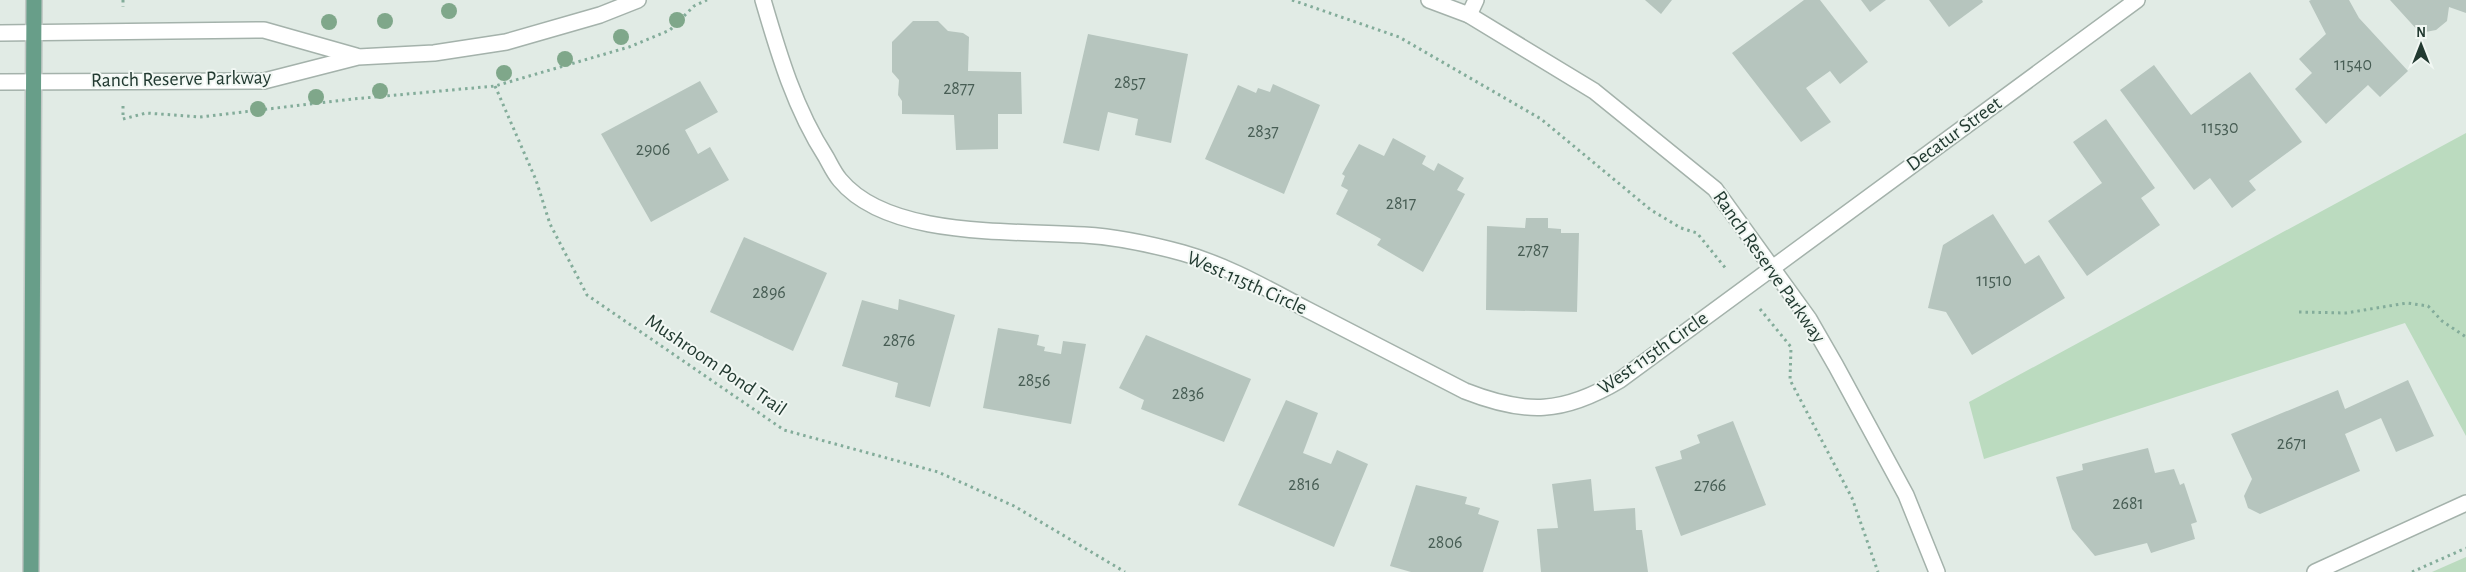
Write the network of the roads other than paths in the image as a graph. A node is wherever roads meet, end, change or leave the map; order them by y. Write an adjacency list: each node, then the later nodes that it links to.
1 (34, 0): 8 (main road)
2 (638, 0): 10 (street, Ranch Reserve Parkway)
3 (763, 0): 13 (street, West 115th Circle)
4 (1429, 0): 7 (street, Ranch Reserve Parkway)
5 (1476, 0): 7 (street)
6 (2137, 0): 13 (street, Decatur Street)
7 (1469, 15): 13 (street, Ranch Reserve Parkway)
8 (34, 32): 9 (street, Ranch Reserve Parkway); 10 (street, Ranch Reserve Parkway); 12 (main road)
9 (0, 33)
10 (358, 57): 12 (street, Ranch Reserve Parkway)
11 (0, 82): 12 (street, Ranch Reserve Parkway)
12 (32, 82): 15 (main road)
13 (1771, 268): 16 (street, Ranch Reserve Parkway)
14 (2466, 503): 17 (street)
15 (32, 572)
16 (1936, 572)
17 (2315, 572)

